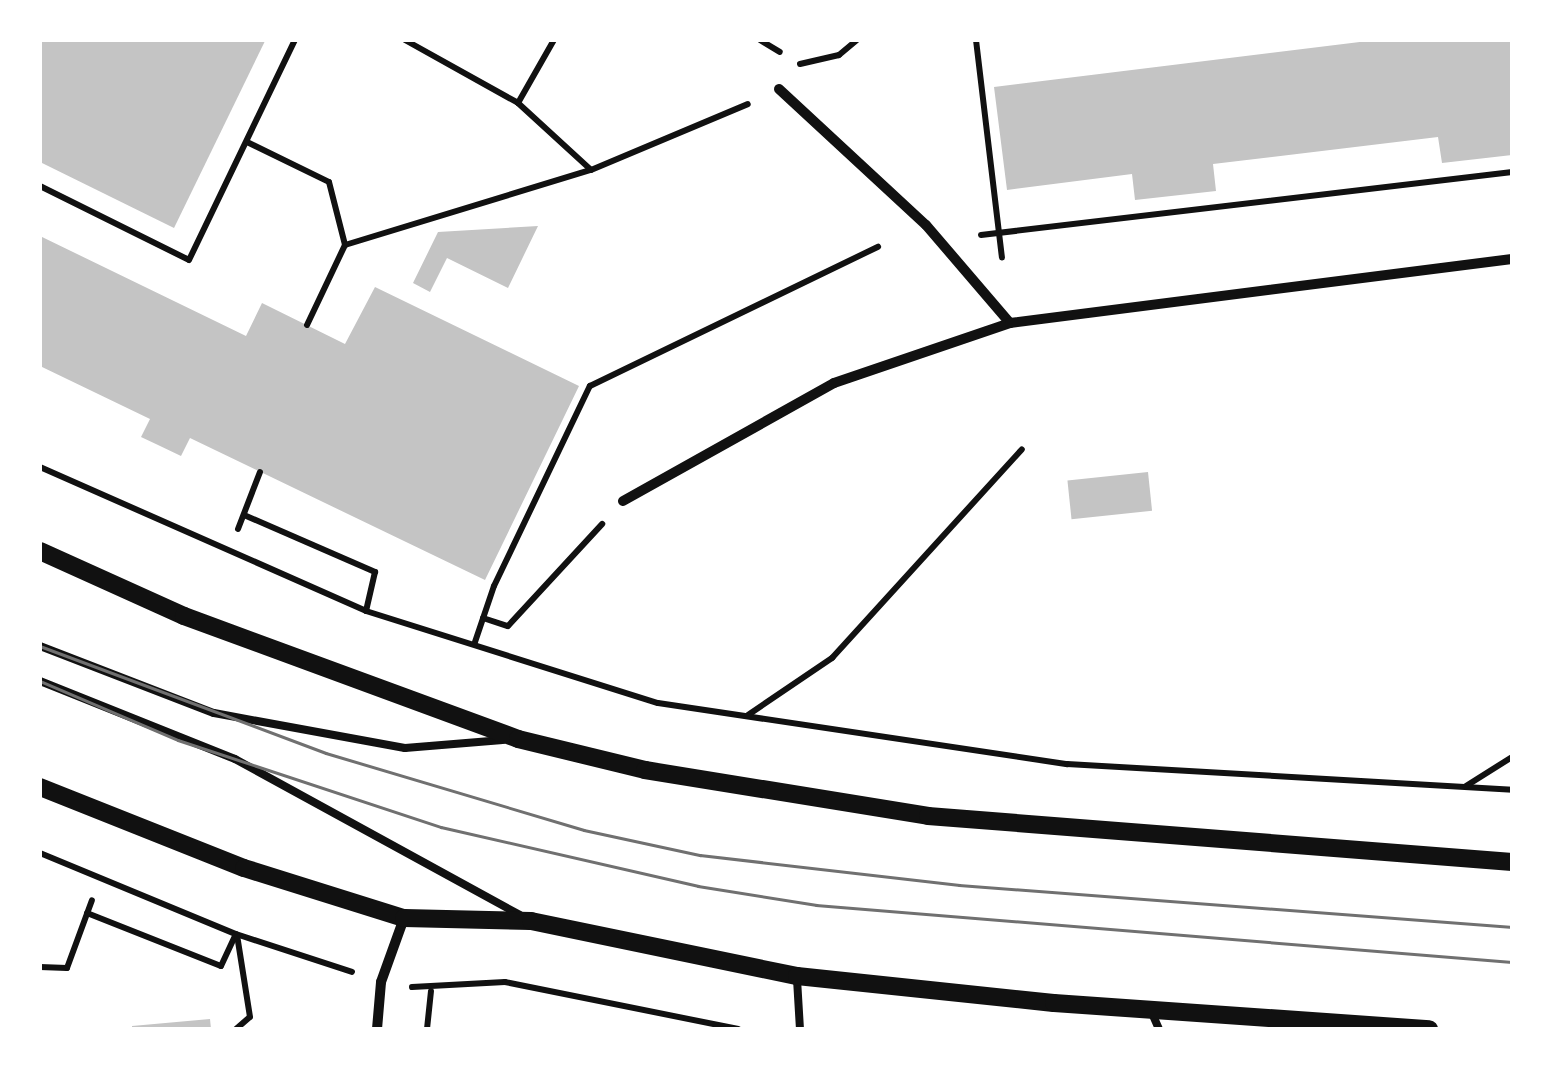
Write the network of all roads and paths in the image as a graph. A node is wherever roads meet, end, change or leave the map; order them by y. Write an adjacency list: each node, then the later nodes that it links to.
1 (295, 40): 8 (path)
2 (405, 40): 7 (path)
3 (554, 40): 7 (path)
4 (858, 40): 6 (path)
5 (976, 40): 13 (path)
6 (780, 88): 9 (path); 12 (street)
7 (518, 103): 9 (path)
8 (246, 142): 11 (path); 14 (path)
9 (591, 170): 14 (path)
10 (1512, 172): 13 (path)
11 (40, 186)
12 (926, 225): 13 (path); 17 (street)
13 (999, 233)
14 (345, 245): 18 (path)
15 (878, 247): 27 (path)
16 (1512, 259): 17 (street)
17 (1010, 323): 22 (street)
18 (307, 325)
19 (1022, 449): 31 (path)
20 (40, 467): 26 (path)
21 (260, 472): 23 (path)
22 (623, 501): 27 (path)
23 (244, 515): 24 (path); 26 (path)
24 (238, 529)
25 (40, 550): 32 (street)
26 (366, 611): 28 (path)
27 (483, 618): 28 (path)
28 (475, 642): 31 (path)
29 (40, 646): 32 (lane)
30 (40, 681): 41 (lane)
31 (746, 716): 35 (path)
32 (518, 738): 37 (street)
33 (1512, 757): 35 (path)
34 (40, 787): 40 (street)
35 (1466, 787): 36 (path)
36 (1512, 790)
37 (1512, 862)
38 (92, 900): 39 (path)
39 (87, 913): 42 (path); 46 (path)
40 (404, 918): 41 (street); 47 (street)
41 (531, 921): 43 (street)
42 (40, 967)
43 (796, 976): 45 (street); 49 (lane)
44 (432, 990): 48 (path)
45 (1151, 1010): 50 (lane); 51 (street)
46 (236, 1029)
47 (377, 1029)
48 (427, 1029)
49 (800, 1029)
50 (1159, 1029)
51 (1429, 1029)

